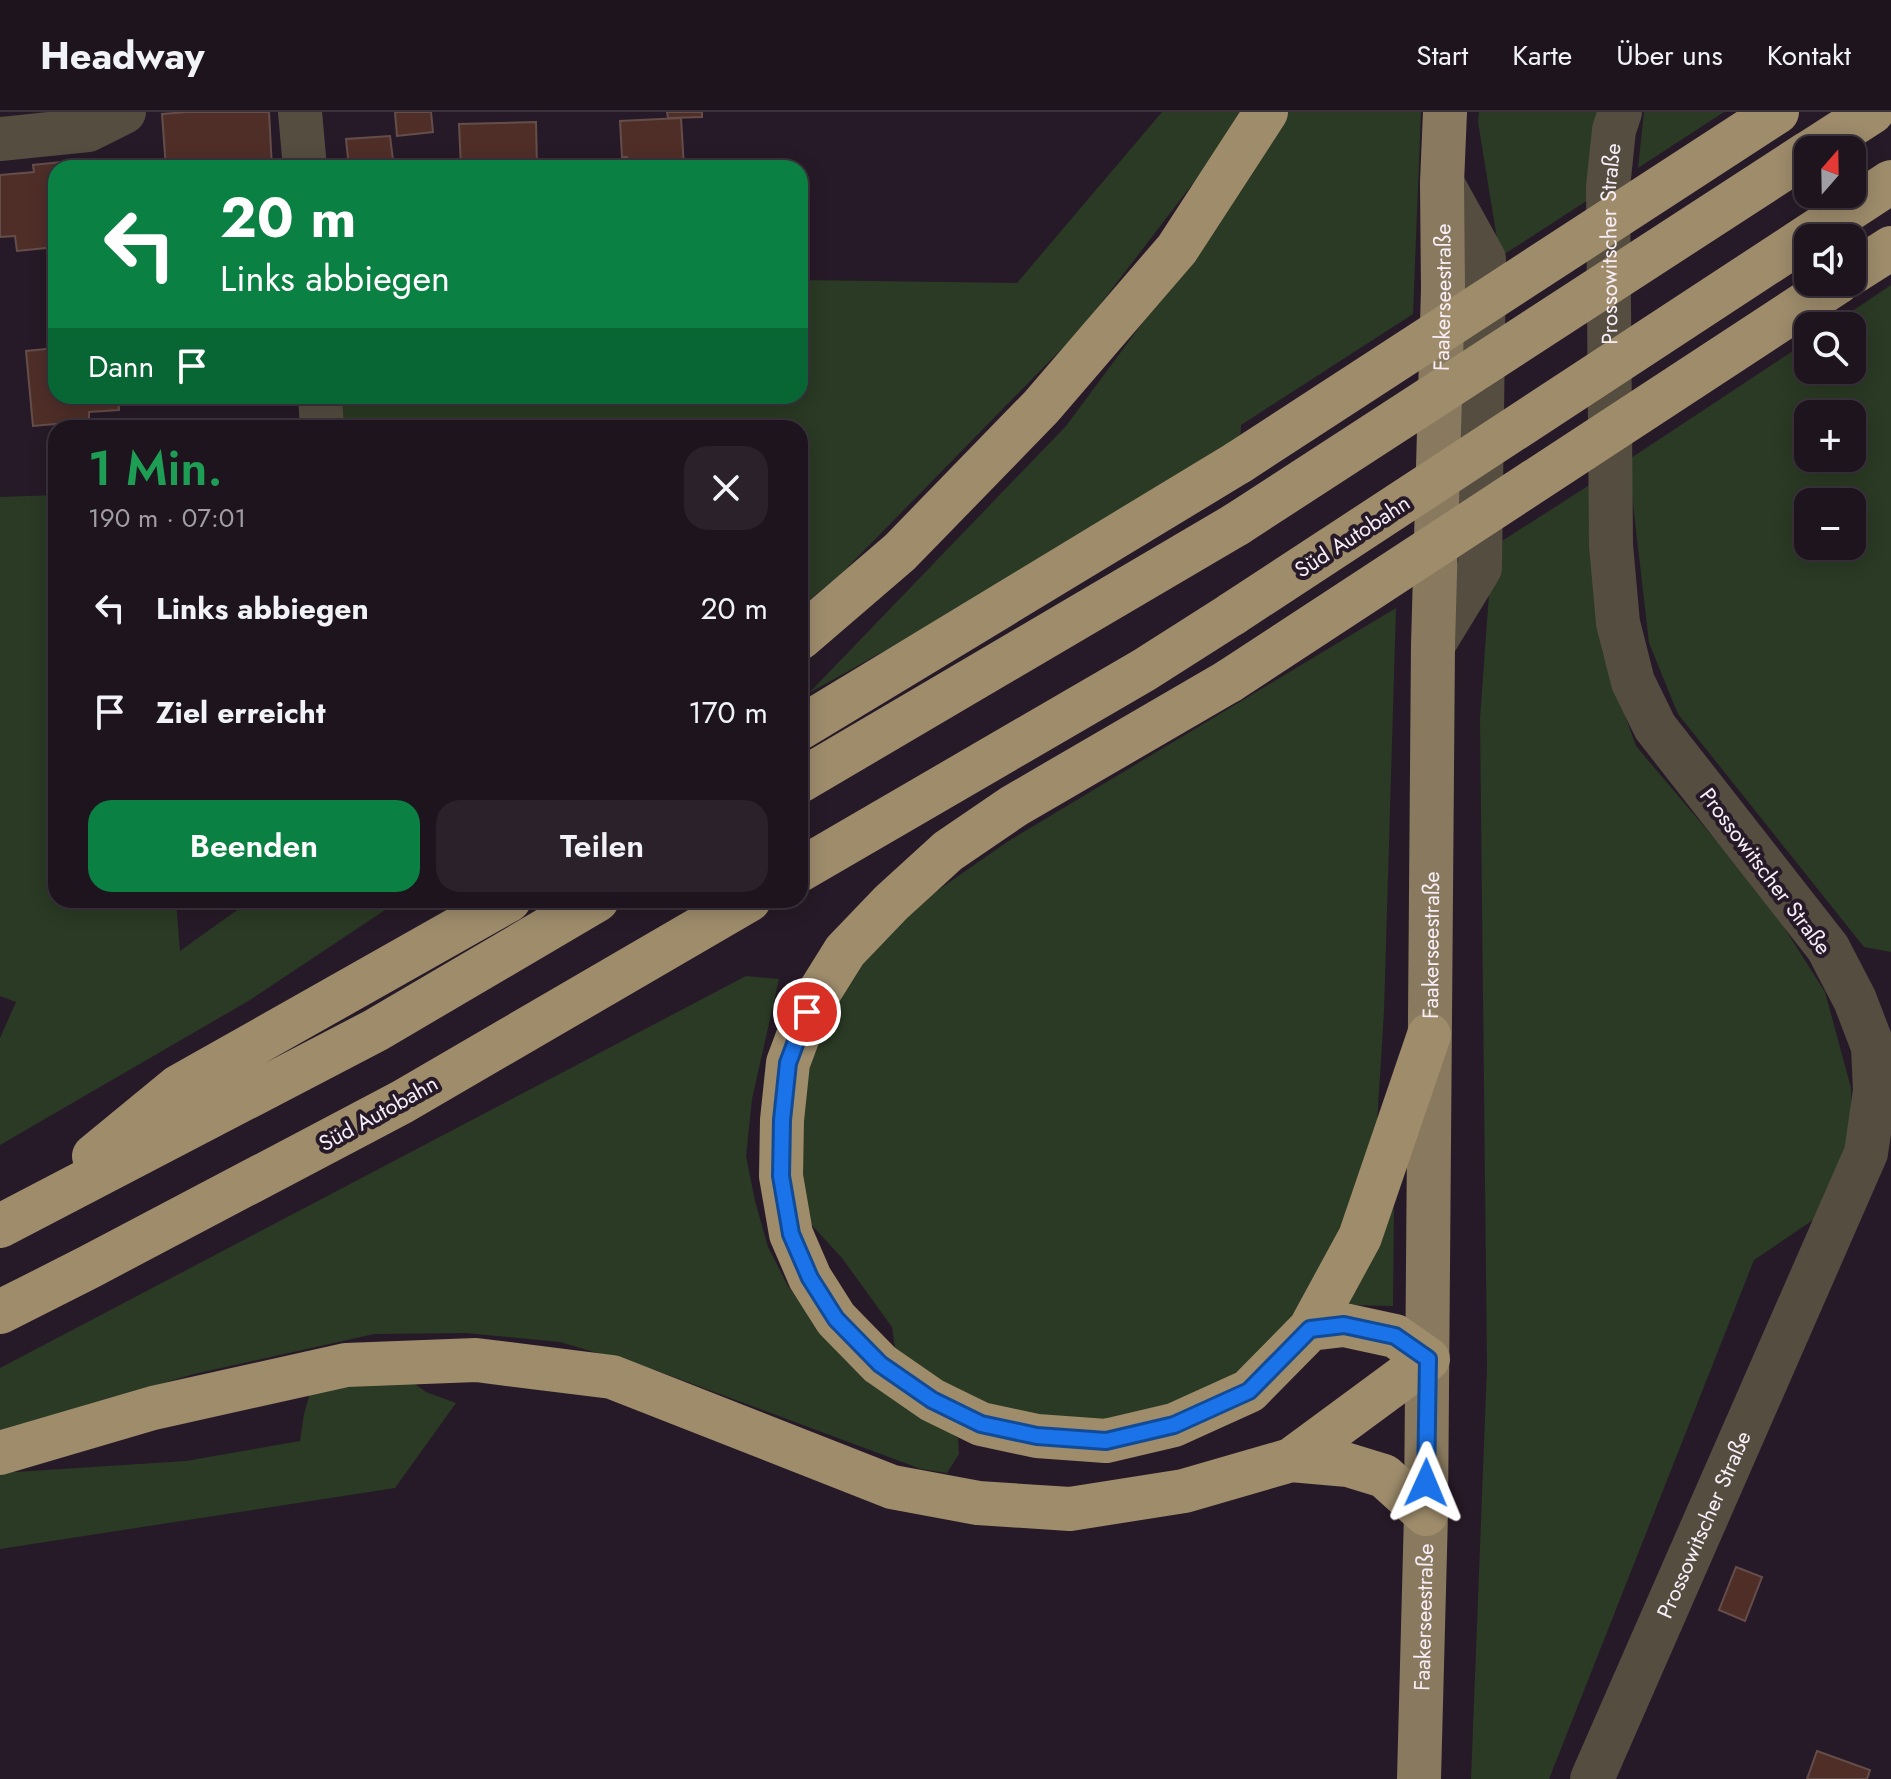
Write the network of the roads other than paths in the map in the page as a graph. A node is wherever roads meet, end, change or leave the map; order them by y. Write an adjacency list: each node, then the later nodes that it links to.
1 (124, 112): 9 (street)
2 (300, 112): 10 (street)
3 (1266, 112): 16 (highway)
4 (1445, 112): 25 (main road, Faakerseestraße)
5 (1620, 112): 26 (street, Prossowitscher Straße)
6 (1777, 112): 17 (highway, bridge)
7 (1872, 112): 8 (highway)
8 (1835, 136)
9 (0, 139)
10 (304, 160)
11 (1794, 162): 18 (highway, bridge)
12 (1891, 182): 19 (highway, Süd Autobahn, bridge)
13 (1891, 248): 14 (highway)
14 (1866, 264)
15 (1817, 296): 29 (highway, bridge)
16 (808, 631)
17 (808, 723)
18 (808, 776)
19 (808, 865)
20 (460, 908): 24 (highway)
21 (495, 908): 24 (highway)
22 (583, 908): 27 (highway)
23 (735, 908): 28 (highway, Süd Autobahn)
24 (378, 976): 27 (highway)
25 (1429, 1035): 29 (highway); 30 (main road, Faakerseestraße)
26 (1885, 1042): 35 (street, Prossowitscher Straße)
27 (12, 1220)
28 (0, 1312)
29 (1310, 1329): 30 (highway)
30 (1428, 1359): 32 (highway); 33 (main road, Faakerseestraße)
31 (0, 1453): 32 (highway)
32 (1291, 1460): 33 (highway)
33 (1426, 1514): 34 (main road, Faakerseestraße)
34 (1419, 1779)
35 (1592, 1779)

